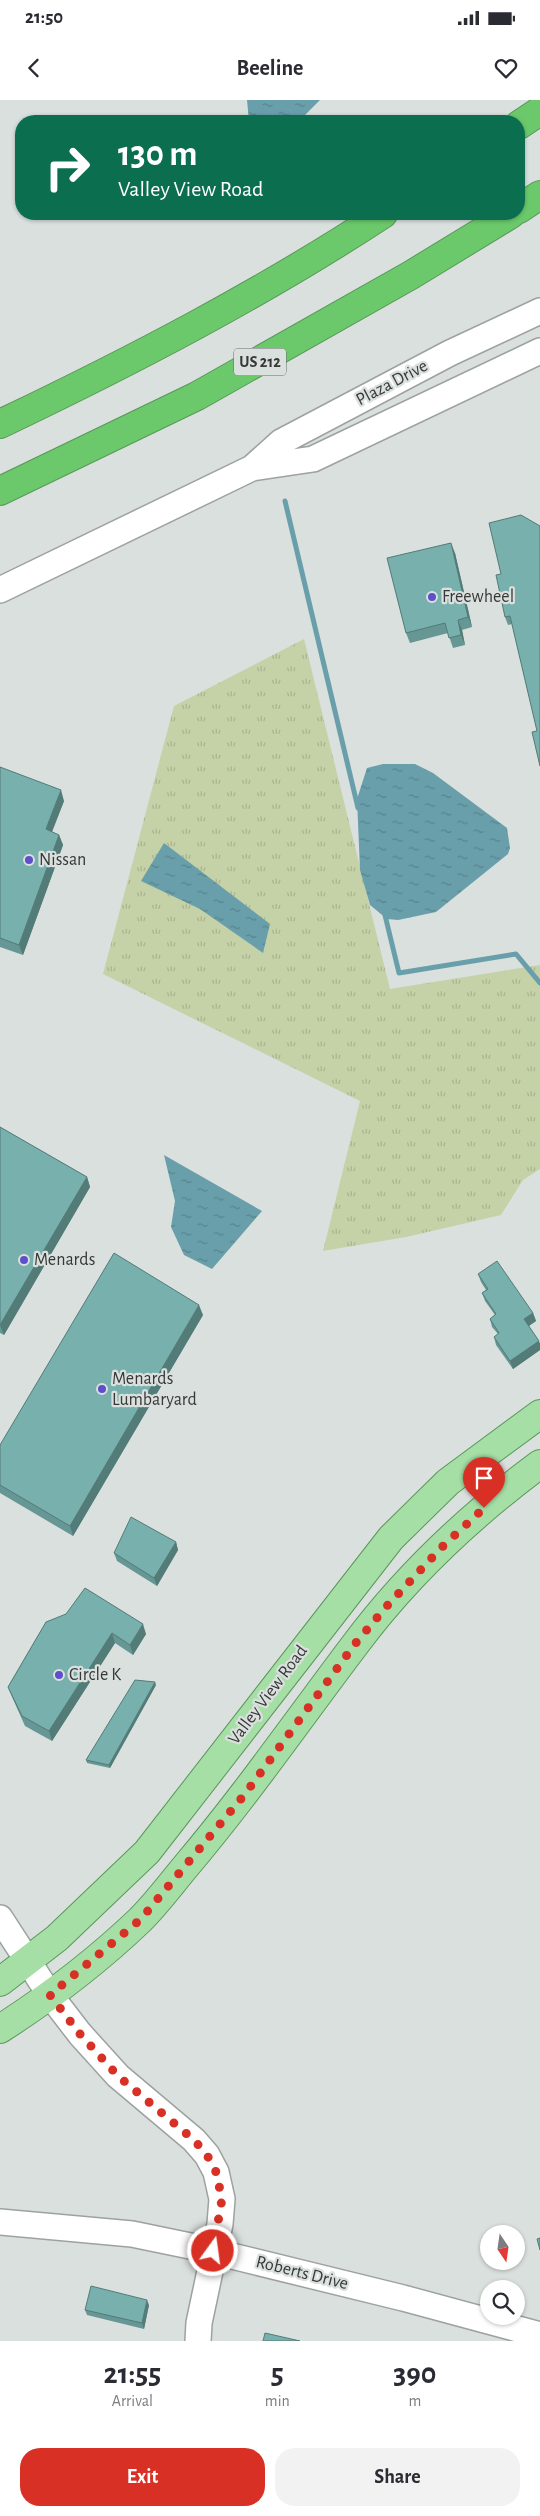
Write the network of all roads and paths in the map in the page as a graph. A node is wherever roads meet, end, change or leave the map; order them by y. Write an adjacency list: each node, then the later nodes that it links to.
1 (540, 111): 2 (highway)
2 (525, 121)
3 (540, 195): 4 (highway)
4 (525, 205)
5 (374, 220): 9 (highway)
6 (501, 220): 11 (highway, US 212)
7 (540, 311): 10 (street, Plaza Drive)
8 (540, 351): 10 (street, Plaza Drive)
9 (0, 424)
10 (252, 468): 12 (street, Plaza Drive)
11 (0, 491)
12 (0, 590)
13 (540, 1414): 16 (main road, Valley View Road)
14 (540, 1464): 18 (main road)
15 (0, 1918): 16 (street)
16 (29, 1962): 17 (main road, Valley View Road); 18 (street)
17 (0, 1982)
18 (50, 1995): 19 (main road); 21 (street)
19 (0, 2029)
20 (0, 2222): 21 (street, Roberts Drive)
21 (213, 2251): 22 (street, Roberts Drive); 23 (street)
22 (540, 2335)
23 (198, 2341)

